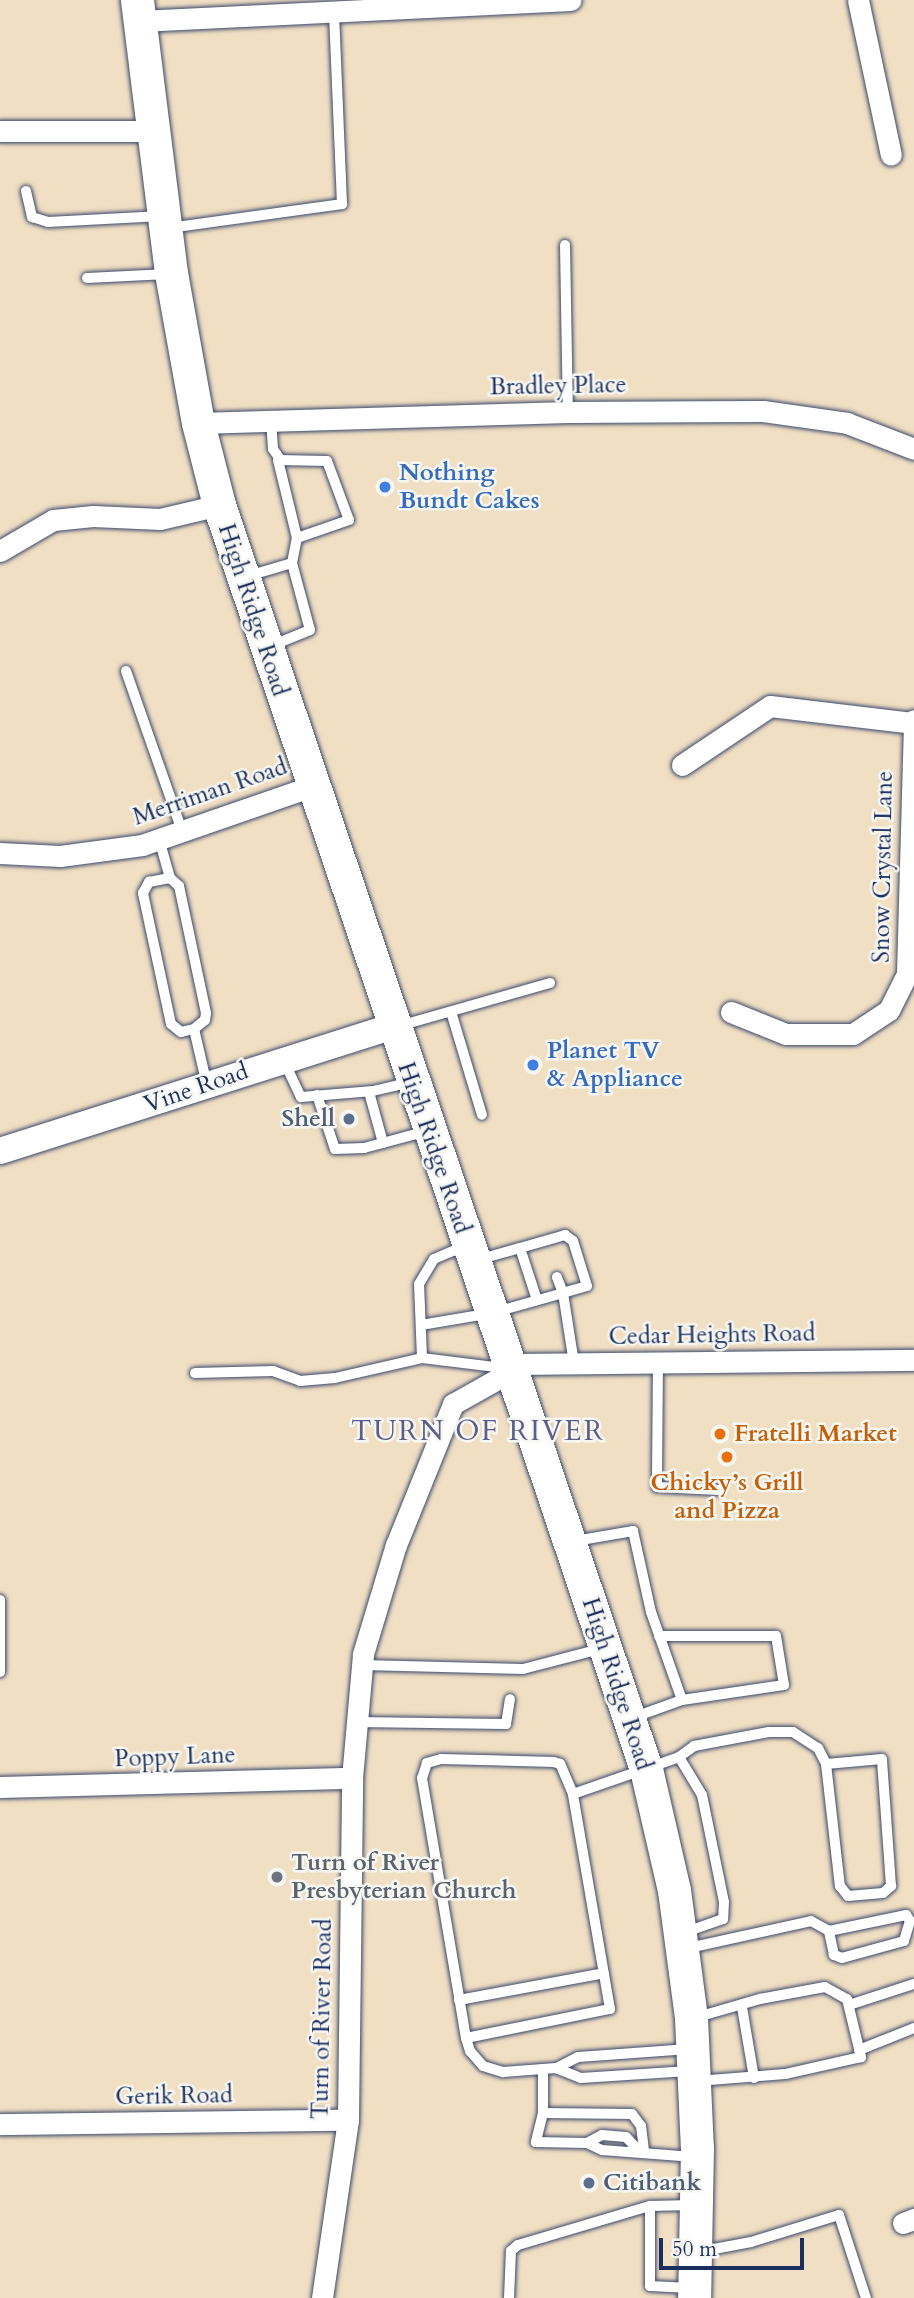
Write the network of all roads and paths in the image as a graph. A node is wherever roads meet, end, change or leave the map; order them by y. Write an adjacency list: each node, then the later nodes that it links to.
1 (570, 0): 4 (street)
2 (858, 0): 7 (street)
3 (139, 11): 4 (street); 6 (main road, High Ridge Road)
4 (334, 12): 9 (lane)
5 (0, 131): 6 (street)
6 (155, 131): 9 (main road, High Ridge Road)
7 (891, 155)
8 (26, 191): 9 (lane)
9 (165, 222): 11 (main road, High Ridge Road)
10 (565, 245): 13 (lane)
11 (171, 273): 12 (lane); 15 (main road, High Ridge Road)
12 (86, 278)
13 (568, 412): 14 (street, Bradley Place); 16 (street, Bradley Place)
14 (271, 420): 15 (street, Bradley Place); 17 (lane)
15 (198, 423): 18 (main road, High Ridge Road)
16 (914, 449)
17 (280, 459): 19 (lane); 19 (lane)
18 (219, 505): 20 (street); 22 (main road, High Ridge Road)
19 (297, 538): 21 (lane)
20 (0, 551)
21 (292, 563): 22 (lane); 23 (lane)
22 (242, 578): 23 (main road, High Ridge Road)
23 (265, 648): 27 (main road, High Ridge Road)
24 (126, 671): 28 (lane)
25 (913, 721): 26 (street); 33 (street, Snow Crystal Lane)
26 (682, 765)
27 (312, 786): 28 (street, Merriman Road); 35 (main road, High Ridge Road)
28 (182, 831): 29 (street, Merriman Road)
29 (159, 839): 30 (street, Merriman Road); 31 (lane)
30 (0, 853)
31 (170, 878): 36 (lane); 36 (lane)
32 (550, 983): 34 (lane)
33 (731, 1012)
34 (452, 1015): 35 (lane); 42 (lane)
35 (392, 1027): 37 (street, Vine Road); 38 (main road, High Ridge Road)
36 (194, 1030): 39 (lane)
37 (284, 1058): 39 (street, Vine Road); 41 (lane)
38 (412, 1082): 40 (lane); 43 (main road, High Ridge Road)
39 (207, 1084): 45 (street, Vine Road)
40 (369, 1092): 41 (lane); 44 (lane)
41 (317, 1095): 44 (lane)
42 (482, 1115)
43 (428, 1130): 44 (lane); 47 (main road, High Ridge Road)
44 (383, 1143)
45 (0, 1151)
46 (520, 1248): 47 (lane); 49 (lane); 50 (lane)
47 (471, 1253): 51 (main road, High Ridge Road); 52 (lane)
48 (557, 1277): 49 (lane)
49 (563, 1293): 50 (lane); 56 (lane)
50 (537, 1300): 51 (lane)
51 (492, 1313): 52 (lane); 57 (main road, High Ridge Road)
52 (421, 1325): 53 (lane)
53 (422, 1358): 57 (lane); 58 (lane)
54 (914, 1360): 55 (street, Cedar Heights Road)
55 (659, 1362): 56 (street, Cedar Heights Road); 59 (lane)
56 (574, 1363): 57 (street, Cedar Heights Road)
57 (510, 1369): 60 (main road, High Ridge Road); 64 (street, Turn of River Road)
58 (195, 1373)
59 (719, 1490)
60 (568, 1542): 62 (lane); 63 (main road, High Ridge Road)
61 (0, 1600): 65 (lane)
62 (659, 1636): 67 (lane); 67 (lane)
63 (606, 1647): 64 (lane); 68 (main road, High Ridge Road)
64 (362, 1665): 69 (street, Turn of River Road)
65 (0, 1672)
66 (510, 1699): 69 (lane)
67 (682, 1700): 68 (lane)
68 (630, 1719): 72 (main road, High Ridge Road)
69 (355, 1722): 73 (street, Turn of River Road)
70 (679, 1757): 71 (lane); 72 (lane); 77 (lane)
71 (825, 1765): 71 (lane)
72 (646, 1769): 75 (lane); 77 (main road, High Ridge Road)
73 (352, 1778): 74 (street, Poppy Lane); 91 (street, Turn of River Road)
74 (0, 1787)
75 (573, 1794): 78 (lane); 80 (lane)
76 (829, 1931): 76 (lane); 77 (lane)
77 (681, 1942): 86 (main road, High Ridge Road)
78 (604, 1973): 80 (lane); 84 (lane)
79 (914, 1984): 81 (lane)
80 (460, 2000): 84 (lane)
81 (849, 2005): 82 (lane); 85 (lane)
82 (742, 2007): 86 (lane); 89 (lane)
83 (914, 2028): 85 (lane)
84 (466, 2038): 88 (lane)
85 (859, 2049): 89 (lane)
86 (692, 2055): 87 (lane); 87 (lane); 89 (lane); 94 (main road, High Ridge Road)
87 (556, 2068): 88 (lane)
88 (543, 2069): 90 (lane)
89 (754, 2078)
90 (543, 2113): 93 (lane); 93 (lane)
91 (348, 2120): 92 (street, Gerik Road); 99 (street, Turn of River Road)
92 (0, 2124)
93 (640, 2150): 94 (lane)
94 (697, 2157): 95 (main road, High Ridge Road)
95 (696, 2205): 96 (lane); 97 (main road, High Ridge Road)
96 (650, 2206): 98 (lane); 100 (lane)
97 (695, 2253): 98 (main road, High Ridge Road); 101 (lane)
98 (694, 2293)
99 (323, 2298)
100 (509, 2298)
101 (866, 2298)

